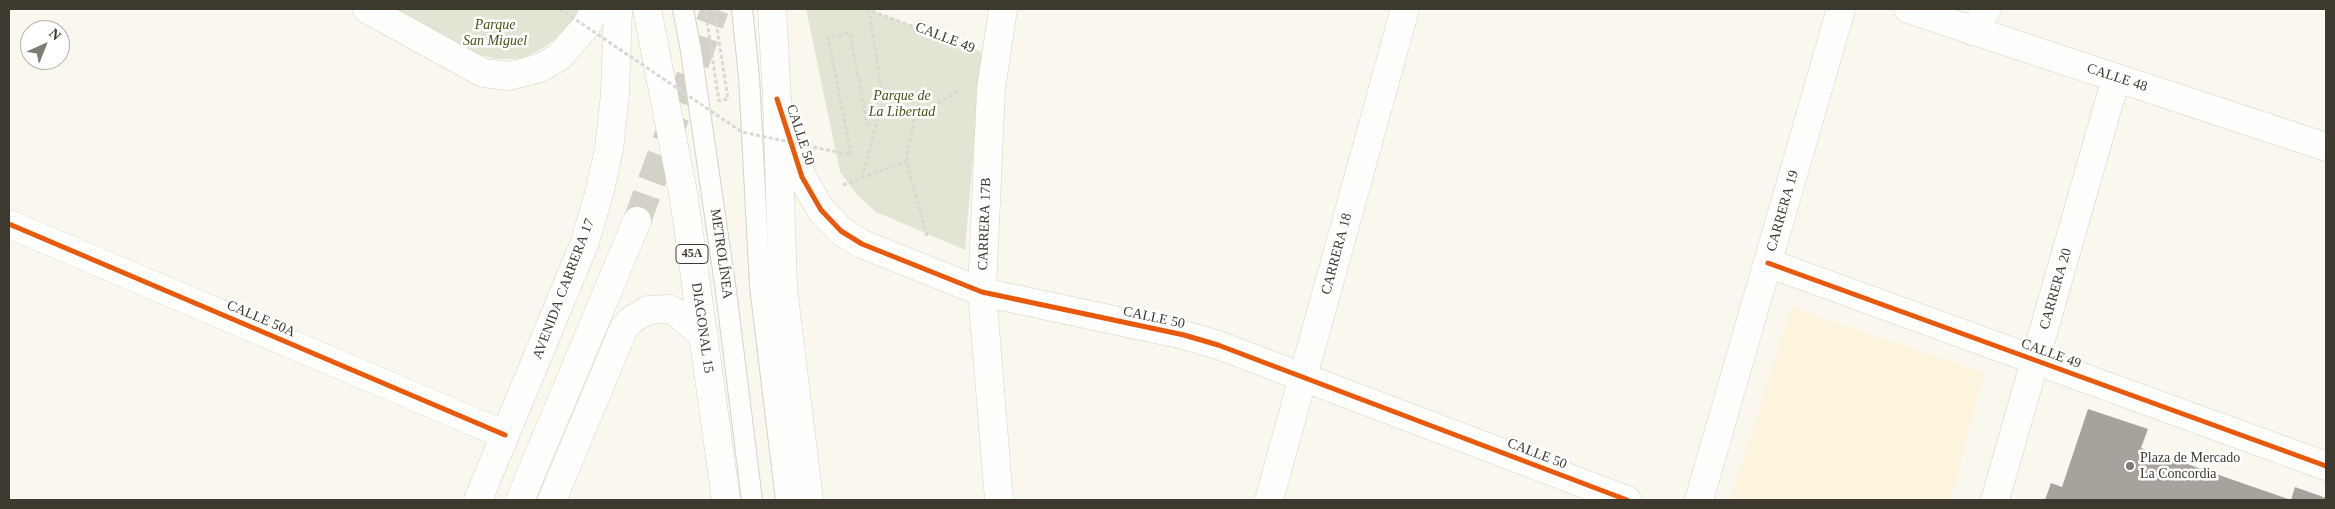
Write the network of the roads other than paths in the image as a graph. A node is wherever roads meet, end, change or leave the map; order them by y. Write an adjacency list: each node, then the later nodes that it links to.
1 (367, 9): 2 (street)
2 (595, 9)
3 (618, 9): 23 (street, AVENIDA CARRERA 17)
4 (647, 9): 20 (street, DIAGONAL 15 / 45A)
5 (682, 9): 29 (lane, METROLÍNEA)
6 (742, 9): 30 (lane)
7 (772, 9): 14 (street)
8 (1003, 9): 19 (street, CARRERA 17B)
9 (1405, 9): 22 (street, CARRERA 18)
10 (1841, 9): 18 (street, CARRERA 19)
11 (1908, 9): 12 (street, CALLE 48)
12 (1979, 20): 13 (street, CALLE 48)
13 (2116, 78): 15 (street, CALLE 48); 21 (street, CARRERA 20)
14 (777, 99): 19 (street, CALLE 50); 31 (street)
15 (2326, 147)
16 (637, 221): 26 (street)
17 (9, 224): 23 (street, CALLE 50A)
18 (1768, 263): 21 (street, CALLE 49); 35 (street, CARRERA 19)
19 (982, 292): 22 (street, CALLE 50); 32 (street, CARRERA 17B)
20 (704, 336): 27 (street); 28 (street, DIAGONAL 15 / 45A)
21 (2036, 360): 24 (street, CALLE 49); 36 (street, CARRERA 20)
22 (1303, 376): 33 (street, CARRERA 18); 34 (street, CALLE 50)
23 (505, 436): 25 (street, AVENIDA CARRERA 17)
24 (2326, 466)
25 (478, 500)
26 (520, 500)
27 (552, 500)
28 (726, 500)
29 (752, 500)
30 (786, 500)
31 (809, 500)
32 (999, 500)
33 (1269, 500)
34 (1627, 500)
35 (1699, 500)
36 (1995, 500)

